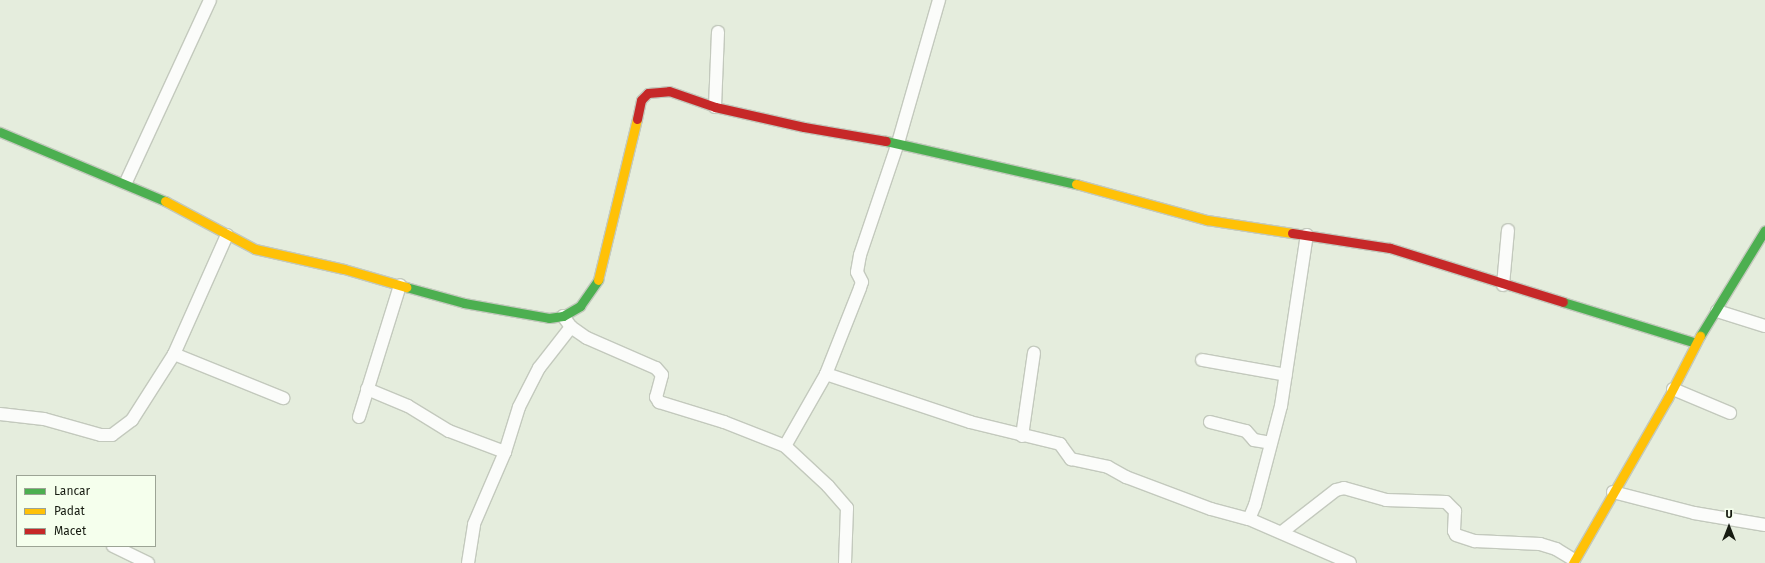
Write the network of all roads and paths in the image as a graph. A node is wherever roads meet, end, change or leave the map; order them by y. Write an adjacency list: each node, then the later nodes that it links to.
1 (210, 0): 7 (street)
2 (939, 0): 6 (street)
3 (718, 32): 4 (street)
4 (715, 107): 6 (street); 15 (street)
5 (0, 132): 7 (street)
6 (898, 143): 11 (street); 22 (street)
7 (126, 182): 10 (street)
8 (1508, 230): 13 (street)
9 (1765, 230): 14 (street)
10 (227, 235): 12 (street); 20 (street)
11 (1307, 235): 13 (street); 23 (street)
12 (400, 285): 15 (street); 24 (street)
13 (1503, 285): 18 (street)
14 (1717, 311): 16 (street); 18 (street)
15 (563, 316): 17 (street)
16 (1765, 326)
17 (571, 327): 33 (street); 34 (street)
18 (1696, 343): 25 (street)
19 (1034, 353): 31 (street)
20 (174, 354): 26 (street); 28 (street)
21 (1202, 360): 23 (street)
22 (826, 374): 31 (street); 33 (street)
23 (1286, 375): 32 (street)
24 (367, 389): 29 (street); 34 (street)
25 (1673, 389): 27 (street); 35 (street)
26 (283, 398)
27 (1730, 413)
28 (0, 414)
29 (358, 417)
30 (1210, 422): 32 (street)
31 (1022, 436): 36 (street)
32 (1271, 443): 36 (street)
33 (785, 446): 43 (street)
34 (505, 452): 42 (street)
35 (1613, 492): 37 (street); 40 (street)
36 (1249, 519): 38 (street)
37 (1765, 525)
38 (1282, 532): 40 (street); 44 (street)
39 (115, 547): 41 (street)
40 (1574, 562)
41 (148, 563)
42 (468, 563)
43 (845, 563)
44 (1350, 563)

